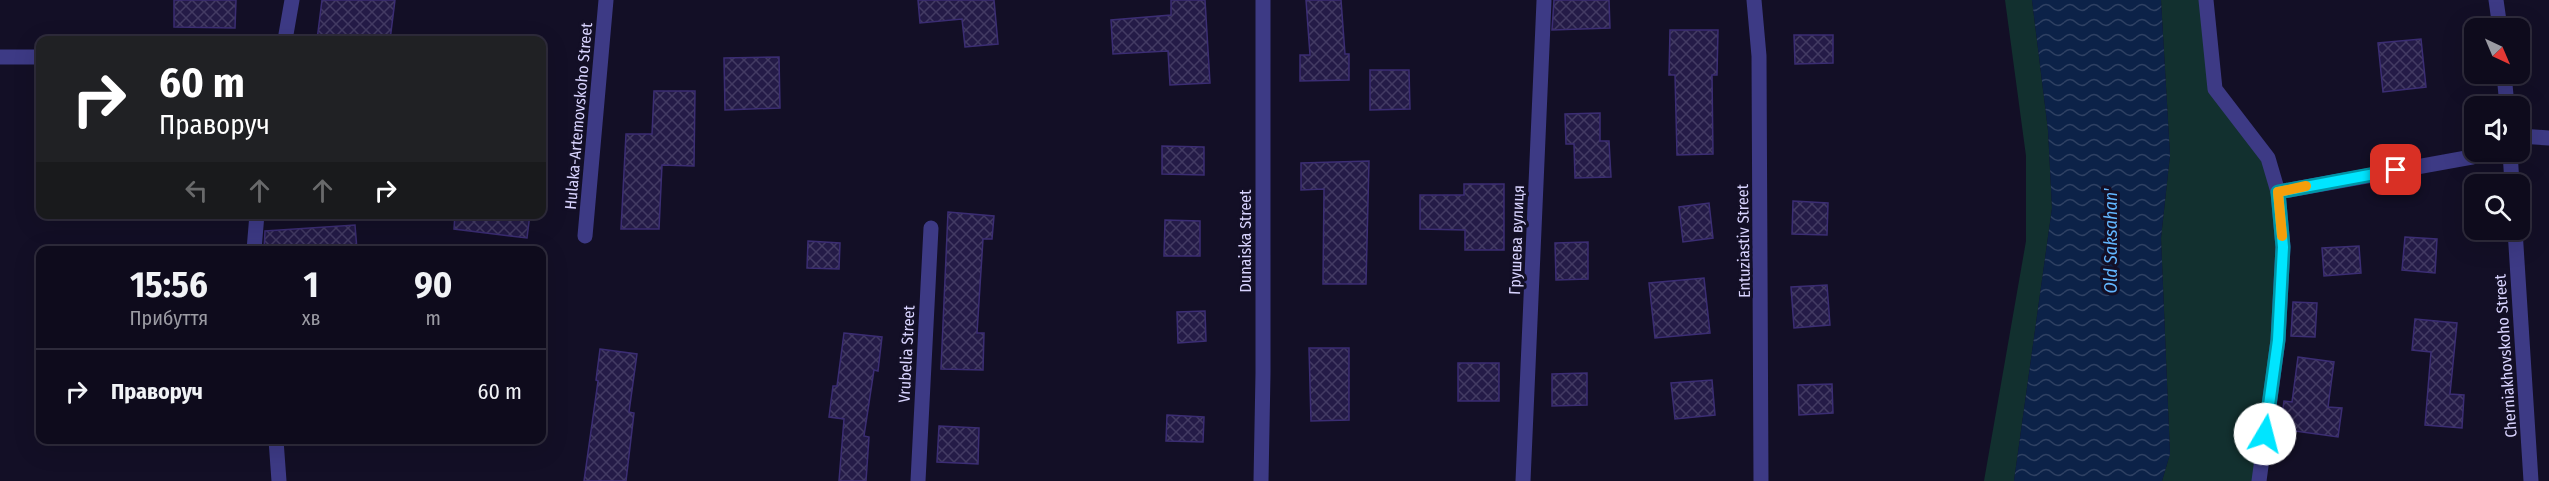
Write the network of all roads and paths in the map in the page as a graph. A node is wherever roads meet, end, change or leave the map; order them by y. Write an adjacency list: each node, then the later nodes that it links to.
1 (292, 0): 9 (street)
2 (606, 0): 18 (street, Hulaka-Artemovskoho Street)
3 (1263, 0): 24 (street, Dunaiska Street)
4 (1754, 0): 26 (street, Entuziastiv Street)
5 (2206, 0): 15 (street)
6 (2496, 0): 8 (street)
7 (1544, 1): 25 (street, Грушева вулиця)
8 (2499, 18)
9 (286, 36)
10 (0, 57): 11 (street)
11 (36, 57)
12 (2530, 137): 13 (street)
13 (2549, 138)
14 (2464, 158): 15 (street)
15 (2278, 192): 27 (street)
16 (257, 219): 20 (street)
17 (931, 228): 23 (street, Vrubelia Street)
18 (585, 236)
19 (2516, 240): 28 (street, Cherniakhovskoho Street)
20 (254, 246)
21 (276, 444): 22 (street)
22 (279, 481)
23 (918, 481)
24 (1261, 481)
25 (1524, 481)
26 (1761, 481)
27 (2259, 481)
28 (2531, 481)

